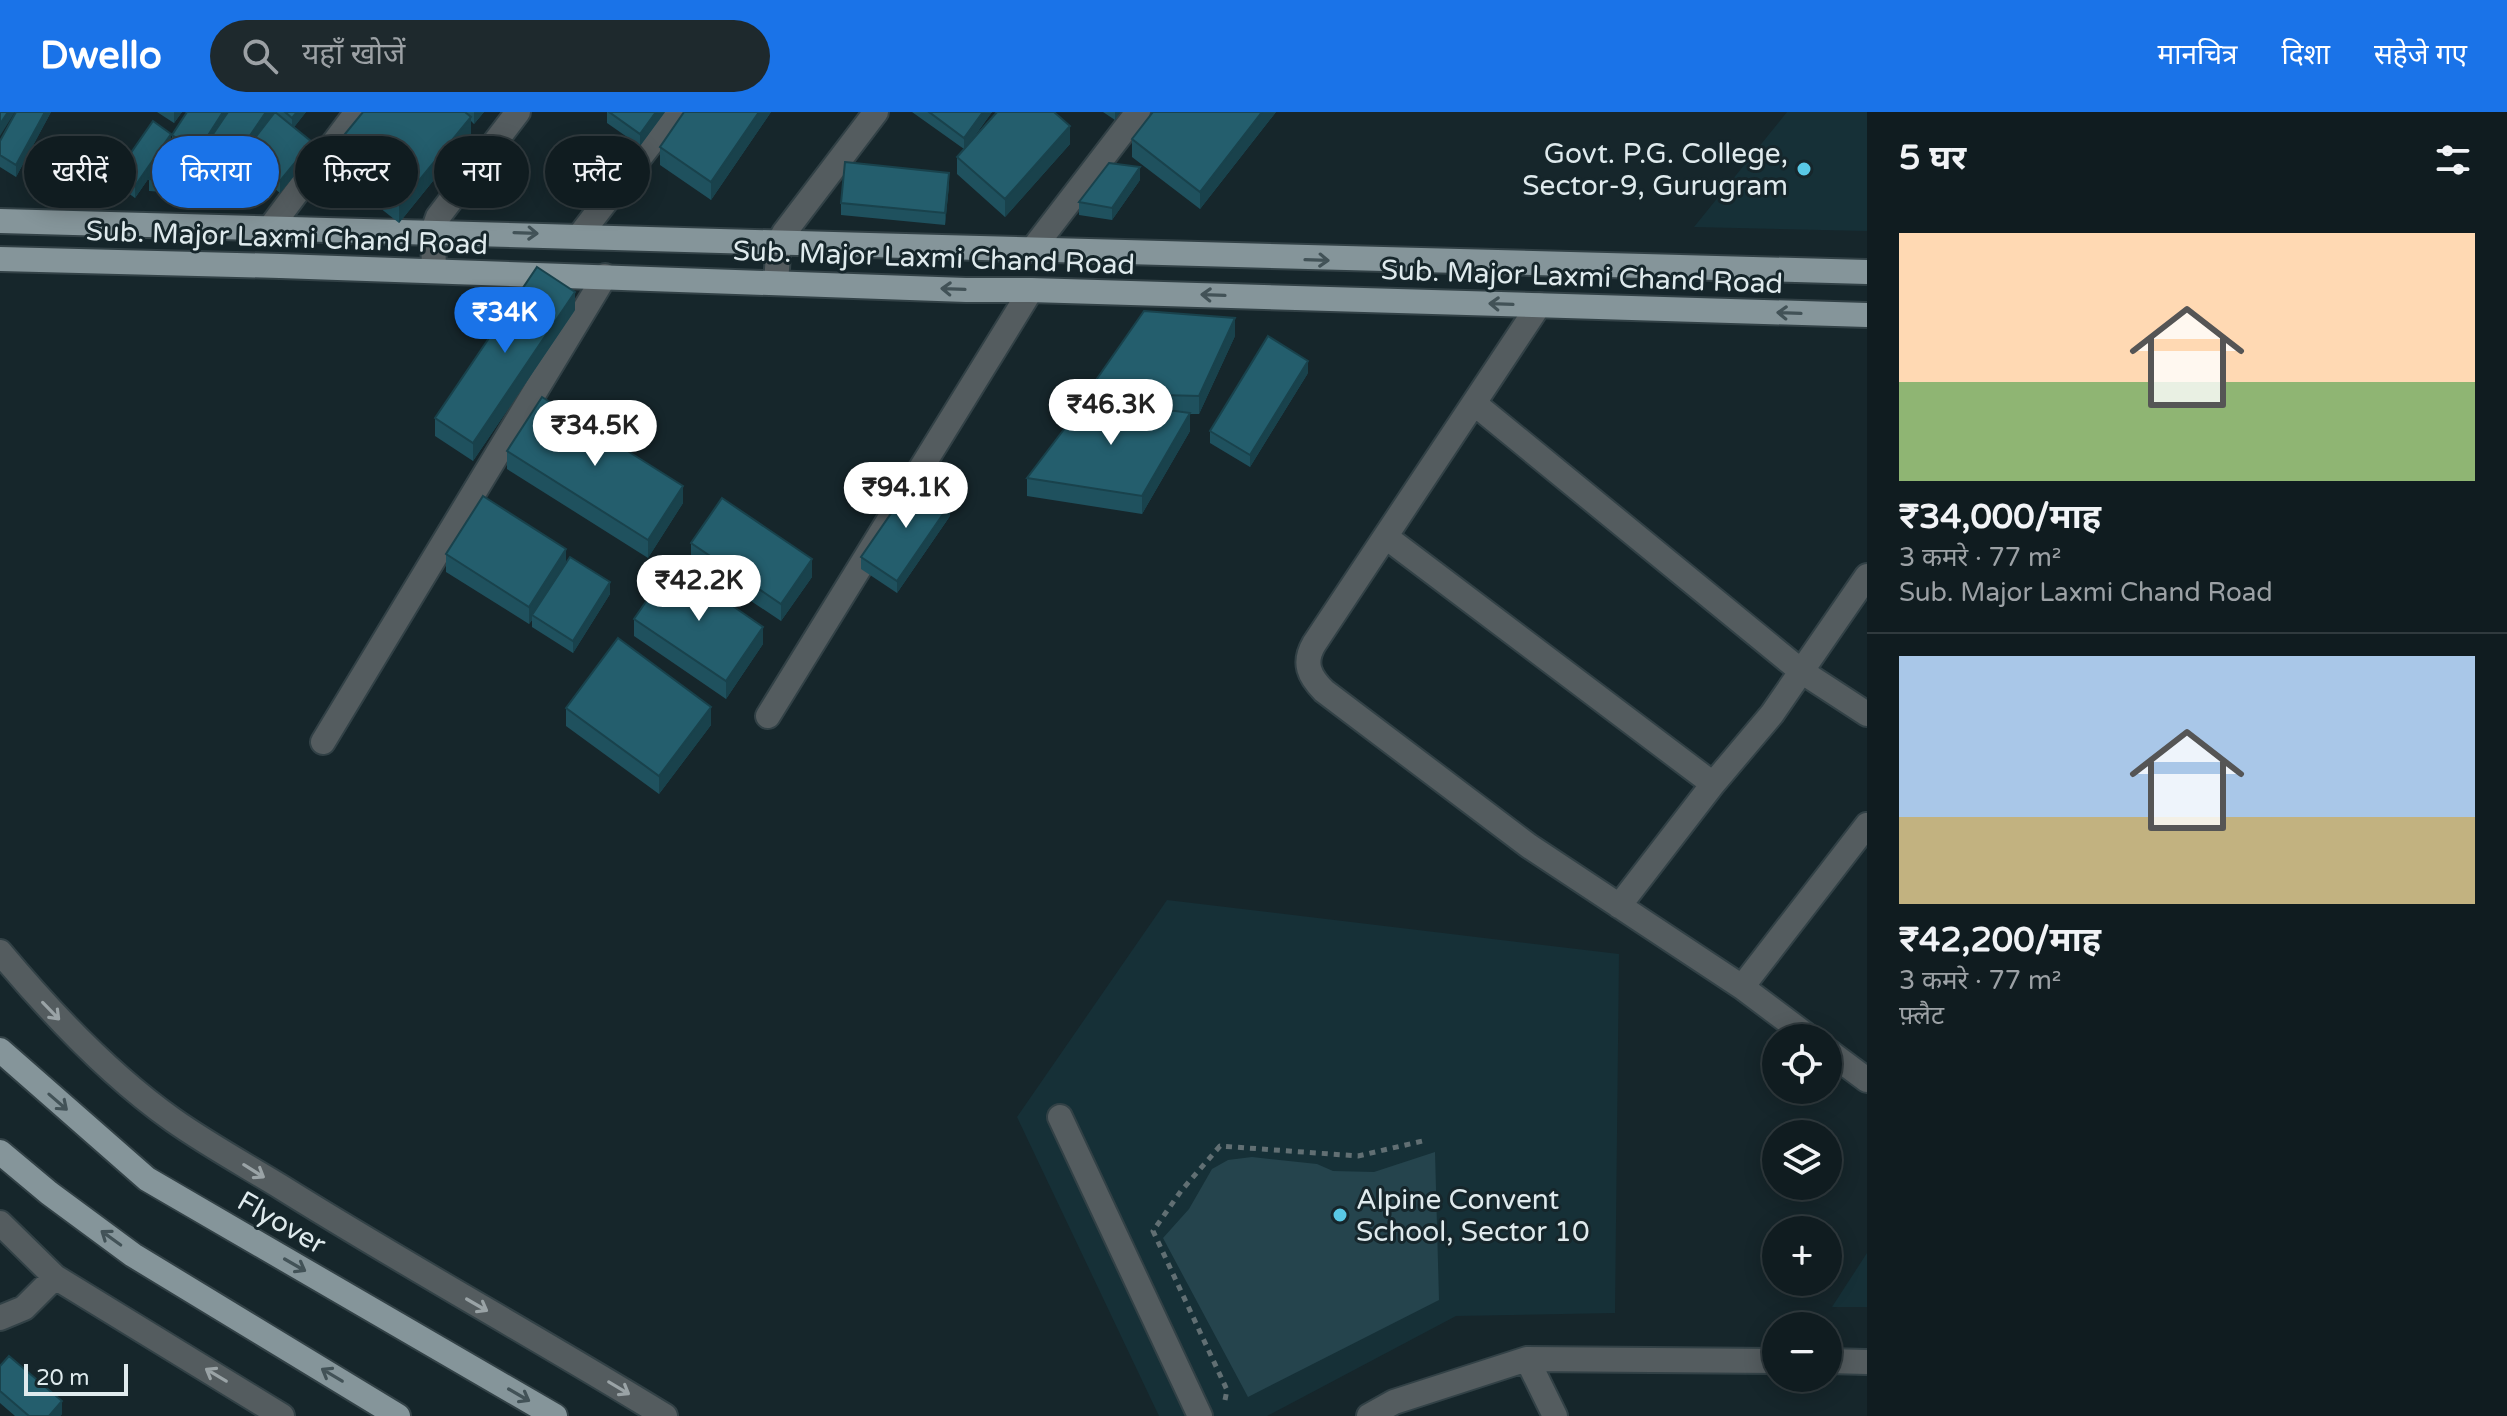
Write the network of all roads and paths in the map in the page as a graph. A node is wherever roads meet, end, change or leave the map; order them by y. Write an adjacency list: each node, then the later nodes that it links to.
1 (357, 112): 7 (street)
2 (518, 112): 8 (street)
3 (675, 112): 9 (street)
4 (876, 112): 10 (street)
5 (1138, 112): 11 (street)
6 (0, 221): 7 (main road, Sub. Major Laxmi Chand Road)
7 (270, 228): 8 (main road, Sub. Major Laxmi Chand Road)
8 (433, 231): 9 (main road, Sub. Major Laxmi Chand Road, one-way to 9); 14 (street)
9 (580, 235): 10 (main road, Sub. Major Laxmi Chand Road)
10 (779, 242): 11 (main road, Sub. Major Laxmi Chand Road); 17 (street)
11 (1032, 250): 12 (main road, Sub. Major Laxmi Chand Road)
12 (1272, 258): 15 (main road, Sub. Major Laxmi Chand Road, one-way to 15); 19 (main road)
13 (0, 259): 14 (main road, Sub. Major Laxmi Chand Road)
14 (434, 271): 16 (main road, Sub. Major Laxmi Chand Road)
15 (1867, 272)
16 (605, 276): 17 (main road, Sub. Major Laxmi Chand Road); 28 (street)
17 (776, 282): 18 (main road, Sub. Major Laxmi Chand Road, one-way to 17)
18 (1031, 290): 19 (main road, Sub. Major Laxmi Chand Road, one-way to 18); 27 (street)
19 (1270, 297): 20 (main road, Sub. Major Laxmi Chand Road, one-way to 19)
20 (1539, 305): 21 (main road, Sub. Major Laxmi Chand Road, one-way to 20); 22 (street)
21 (1867, 315)
22 (1475, 404): 23 (street); 25 (street)
23 (1386, 537): 29 (street); 31 (street)
24 (1867, 576): 25 (street)
25 (1801, 671): 26 (street); 29 (street)
26 (1867, 714)
27 (768, 716)
28 (323, 742)
29 (1713, 784): 31 (street)
30 (1867, 825): 33 (street)
31 (1619, 906): 33 (street)
32 (0, 952): 52 (street, one-way to 52)
33 (1742, 987): 34 (street)
34 (1791, 1024)
35 (0, 1050): 51 (main road, Flyover, one-way to 51)
36 (1842, 1061): 37 (street)
37 (1867, 1080)
38 (1060, 1117): 53 (street)
39 (1427, 1140): 48 (path)
40 (0, 1152): 50 (main road, one-way to 40)
41 (0, 1223): 42 (street)
42 (55, 1277): 43 (street); 49 (street, one-way to 42)
43 (0, 1318)
44 (1527, 1359): 45 (street); 54 (street); 55 (street)
45 (1762, 1361)
46 (1842, 1361): 47 (street)
47 (1867, 1362)
48 (1224, 1403)
49 (282, 1416)
50 (398, 1416)
51 (555, 1416)
52 (665, 1416)
53 (1200, 1416)
54 (1369, 1416)
55 (1555, 1416)

